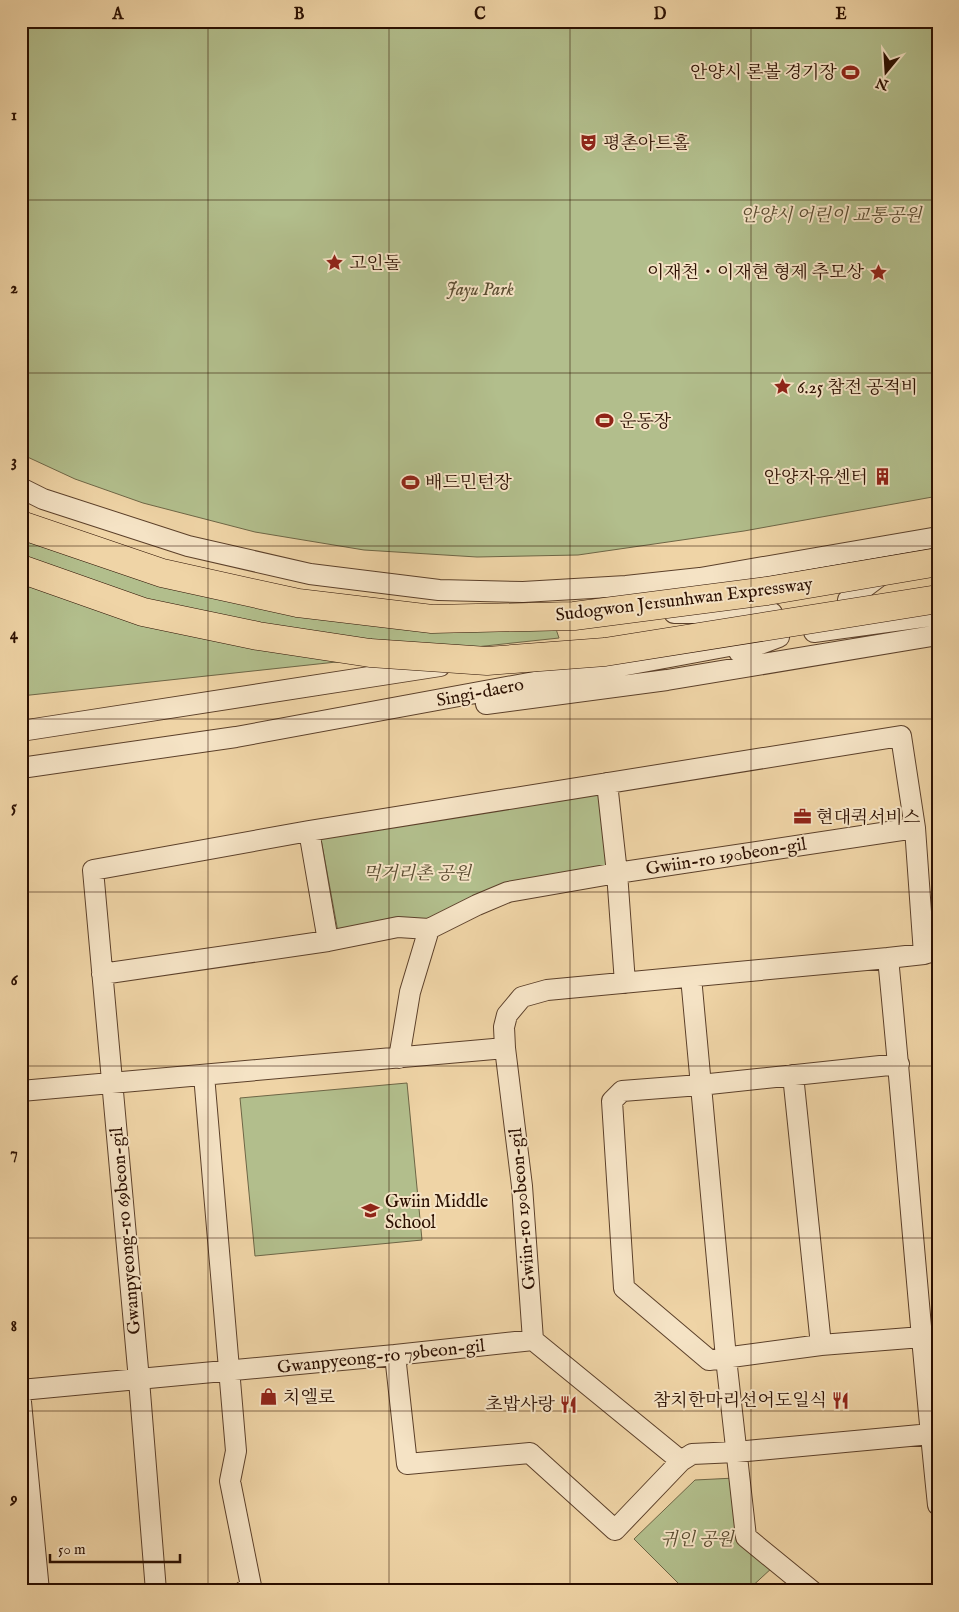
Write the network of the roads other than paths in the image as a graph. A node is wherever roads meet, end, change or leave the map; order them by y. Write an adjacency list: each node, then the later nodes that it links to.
1 (21, 488): 4 (street)
2 (21, 517): 9 (street)
3 (21, 524): 4 (highway, Sudogwon Je1sunhwan Expressway, bridge)
4 (935, 546): 8 (street)
5 (21, 569): 7 (highway, Sudogwon Je1sunhwan Expressway, bridge)
6 (938, 586): 8 (street, Singi-daero)
7 (938, 599)
8 (848, 600): 9 (street, Singi-daero)
9 (772, 614): 14 (street, Singi-daero)
10 (938, 615): 12 (street, Singi-daero)
11 (938, 635): 13 (street)
12 (779, 637): 13 (street); 15 (street, Singi-daero)
13 (667, 680): 15 (street)
14 (21, 731)
15 (236, 737): 16 (street, Singi-daero)
16 (21, 768)
17 (607, 783): 18 (street, Gwiin-ro 190beon-gil); 19 (street); 20 (street)
18 (915, 828): 20 (street, Gwiin-ro 190beon-gil); 23 (street, Gwiin-ro 190beon-gil)
19 (309, 831): 22 (street); 25 (street, Gwanpyeong-ro 69beon-gil)
20 (617, 873): 21 (street); 27 (street)
21 (429, 930): 22 (street); 29 (street)
22 (328, 941): 25 (street)
23 (931, 952): 24 (street, Gwiin-ro 190beon-gil)
24 (888, 958): 26 (street, Gwiin-ro 190beon-gil); 30 (street)
25 (102, 974): 33 (street, Gwanpyeong-ro 69beon-gil)
26 (691, 978): 27 (street, Gwiin-ro 190beon-gil); 34 (street)
27 (625, 983): 28 (street, Gwiin-ro 190beon-gil)
28 (505, 1048): 29 (street); 37 (street, Gwiin-ro 190beon-gil)
29 (399, 1058): 31 (street)
30 (899, 1064): 32 (street); 36 (street)
31 (204, 1075): 33 (street); 41 (street)
32 (793, 1075): 34 (street); 38 (street)
33 (112, 1082): 35 (street); 42 (street, Gwanpyeong-ro 69beon-gil)
34 (700, 1085): 40 (street); 40 (street)
35 (21, 1091)
36 (922, 1337): 38 (street); 45 (street)
37 (533, 1340): 39 (street, Gwanpyeong-ro 79beon-gil); 47 (street)
38 (821, 1345): 40 (street)
39 (395, 1356): 41 (street, Gwanpyeong-ro 79beon-gil); 47 (street)
40 (726, 1358): 46 (street)
41 (230, 1371): 42 (street, Gwanpyeong-ro 79beon-gil); 51 (street)
42 (139, 1380): 43 (street, Gwanpyeong-ro 79beon-gil); 50 (street)
43 (21, 1390)
44 (21, 1402): 49 (street)
45 (934, 1434): 46 (street); 48 (street)
46 (736, 1452): 47 (street); 52 (street)
47 (681, 1461)
48 (938, 1505)
49 (39, 1591)
50 (156, 1591)
51 (244, 1591)
52 (812, 1591)

